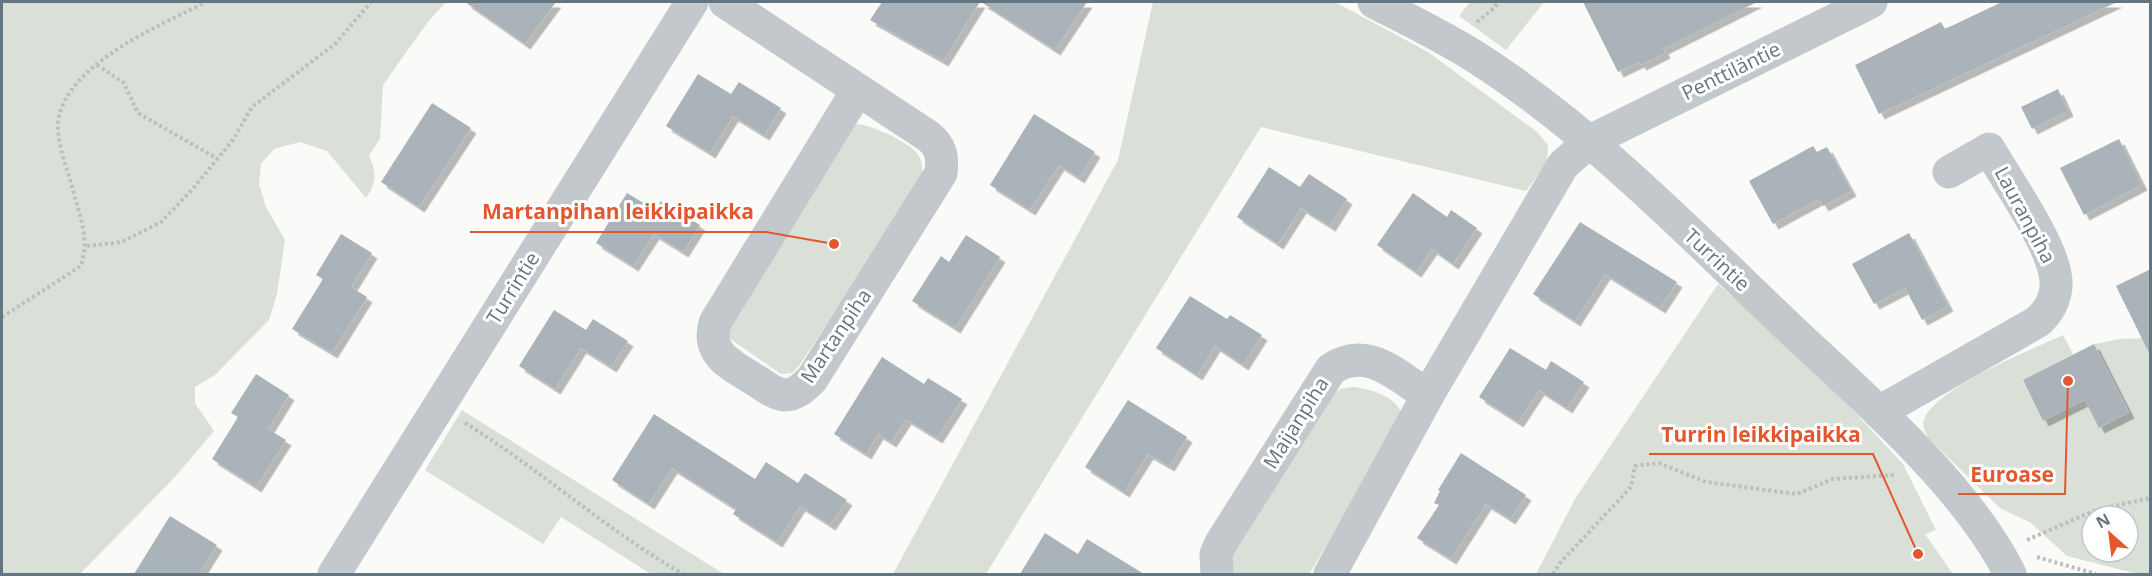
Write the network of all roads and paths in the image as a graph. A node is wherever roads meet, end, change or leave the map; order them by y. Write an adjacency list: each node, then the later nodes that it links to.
1 (206, 2): 7 (path)
2 (371, 2): 10 (path)
3 (692, 2): 15 (street, Turrintie)
4 (725, 2): 8 (street, Martanpiha)
5 (1374, 2): 9 (street, Turrintie)
6 (1871, 2): 9 (street, Penttiläntie)
7 (97, 65): 10 (path); 12 (path)
8 (857, 90): 8 (street, Martanpiha)
9 (1590, 141): 14 (street); 16 (street, Turrintie)
10 (218, 159): 12 (path)
11 (1948, 172): 16 (street, Lauranpiha)
12 (87, 246): 13 (path)
13 (2, 317)
14 (1428, 395): 22 (street, Maijanpiha); 23 (street)
15 (439, 407): 20 (street, Turrintie); 21 (path)
16 (1879, 412): 19 (street, Turrintie)
17 (1903, 475): 24 (path)
18 (2151, 498): 19 (path)
19 (2003, 561): 25 (path)
20 (334, 574)
21 (683, 574)
22 (1217, 574)
23 (1330, 574)
24 (1552, 574)
25 (2096, 574)

